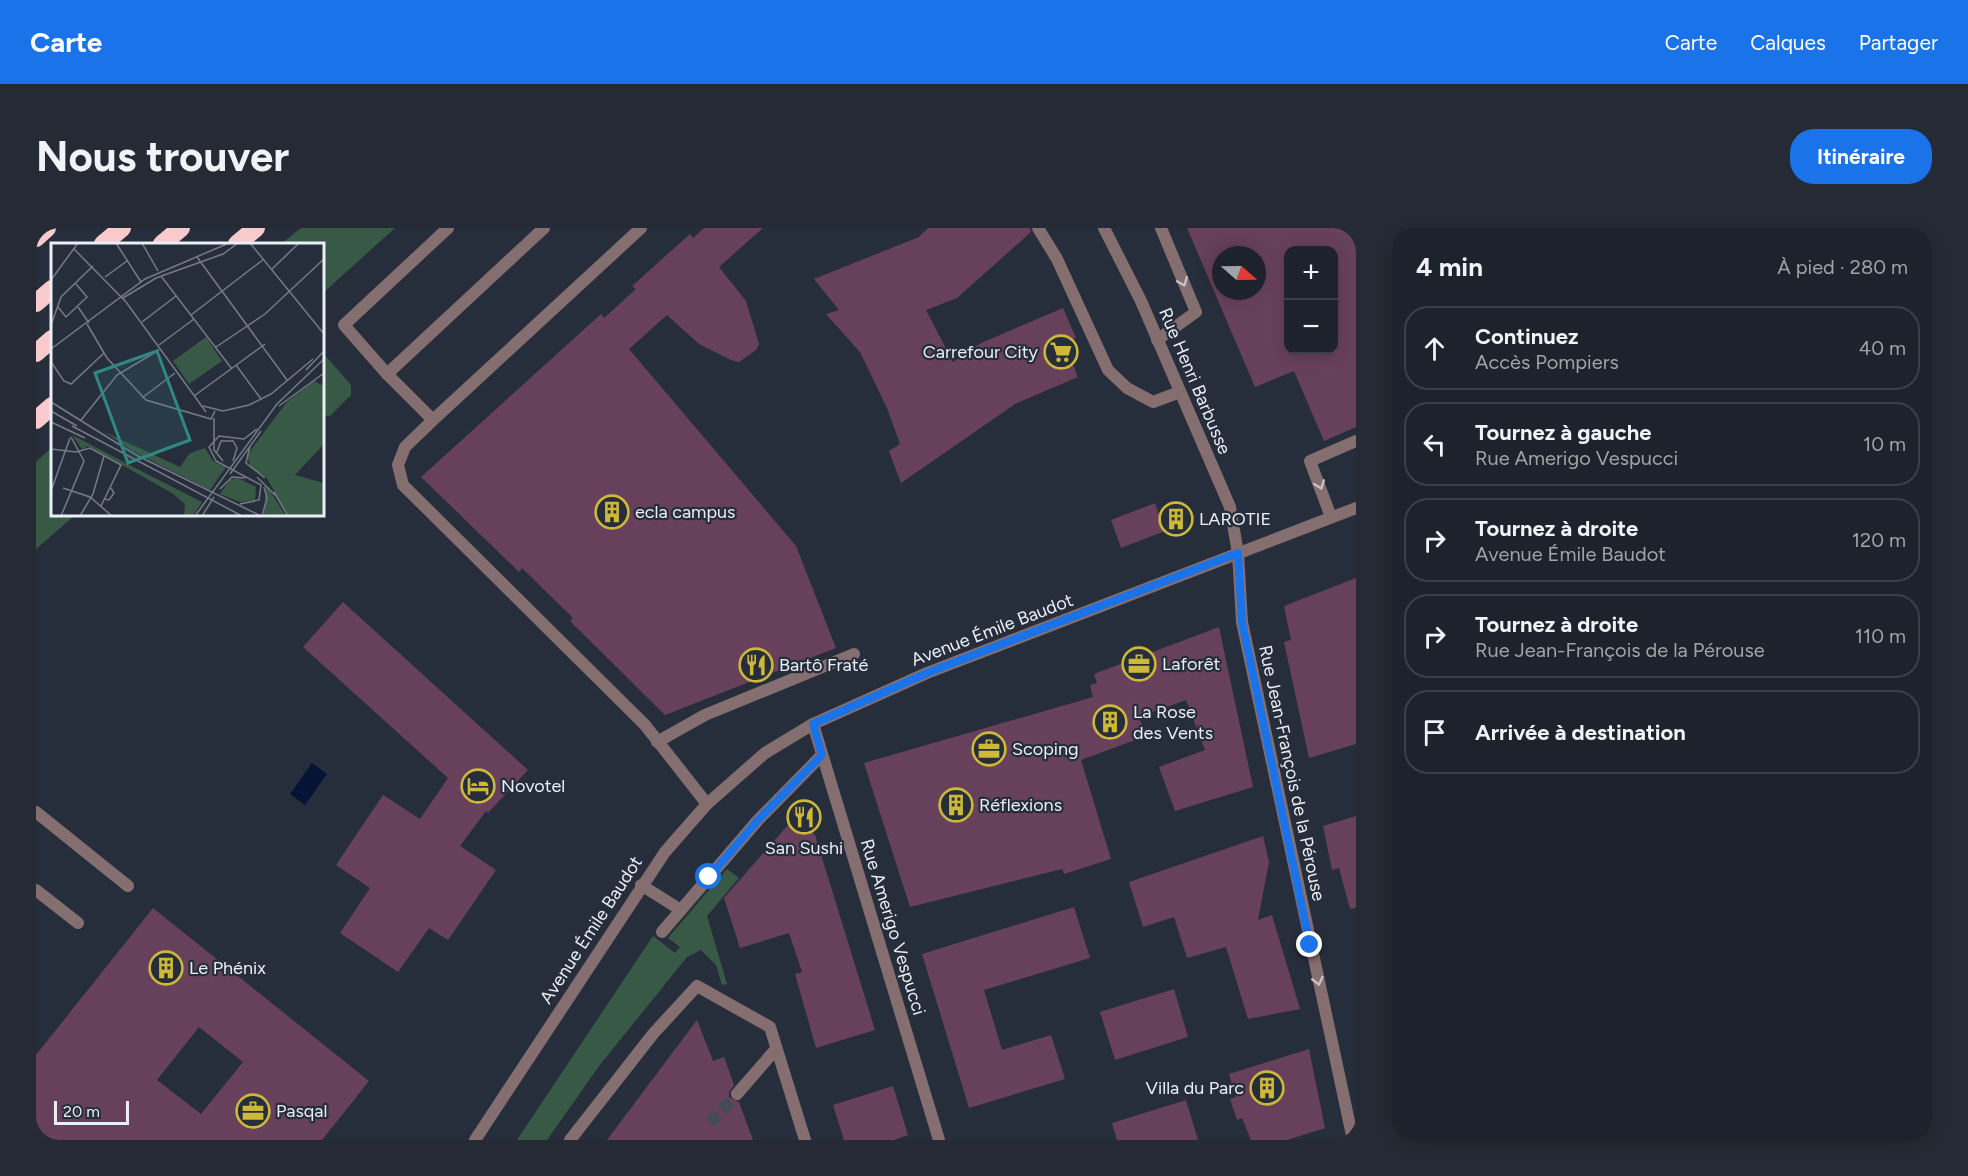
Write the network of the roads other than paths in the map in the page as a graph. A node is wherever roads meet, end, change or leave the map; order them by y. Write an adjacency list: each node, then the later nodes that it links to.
1 (47, 228): 11 (highway)
2 (122, 228): 12 (highway)
3 (181, 228): 13 (highway)
4 (256, 228): 14 (highway)
5 (448, 228): 20 (street)
6 (544, 228): 20 (street)
7 (641, 228): 24 (street)
8 (1038, 228): 21 (street)
9 (1104, 228): 18 (street, Rue Henri Barbusse)
10 (1161, 228): 18 (street, one-way to 18)
11 (36, 238)
12 (104, 243)
13 (163, 243)
14 (238, 243)
15 (51, 290): 16 (highway)
16 (36, 303)
17 (51, 340): 19 (highway)
18 (1157, 340): 21 (street, Rue Henri Barbusse)
19 (36, 353)
20 (387, 374): 24 (street)
21 (1180, 392): 28 (street, Rue Henri Barbusse)
22 (51, 407): 23 (highway)
23 (36, 420)
24 (433, 420): 31 (street)
25 (1356, 441): 27 (street, one-way to 27)
26 (1356, 508): 27 (street, Avenue Émile Baudot)
27 (1331, 517): 28 (street, Avenue Émile Baudot)
28 (1238, 553): 30 (street, Avenue Émile Baudot); 47 (street, Rue Jean-François de la Pérouse, one-way to 47)
29 (854, 654): 31 (street)
30 (813, 724): 32 (street, Rue Amerigo Vespucci); 33 (street, Avenue Émile Baudot)
31 (657, 741): 33 (street)
32 (822, 755): 38 (street); 46 (street, Rue Amerigo Vespucci)
33 (707, 804): 35 (street, Avenue Émile Baudot)
34 (36, 812): 36 (street)
35 (641, 885): 38 (street); 43 (street, Avenue Émile Baudot)
36 (128, 886)
37 (36, 890): 39 (street)
38 (681, 910): 40 (street)
39 (78, 923)
40 (662, 932)
41 (776, 1049): 42 (street); 44 (street); 45 (street)
42 (737, 1094)
43 (475, 1140)
44 (570, 1140)
45 (805, 1140)
46 (939, 1140)
47 (1353, 1140)

